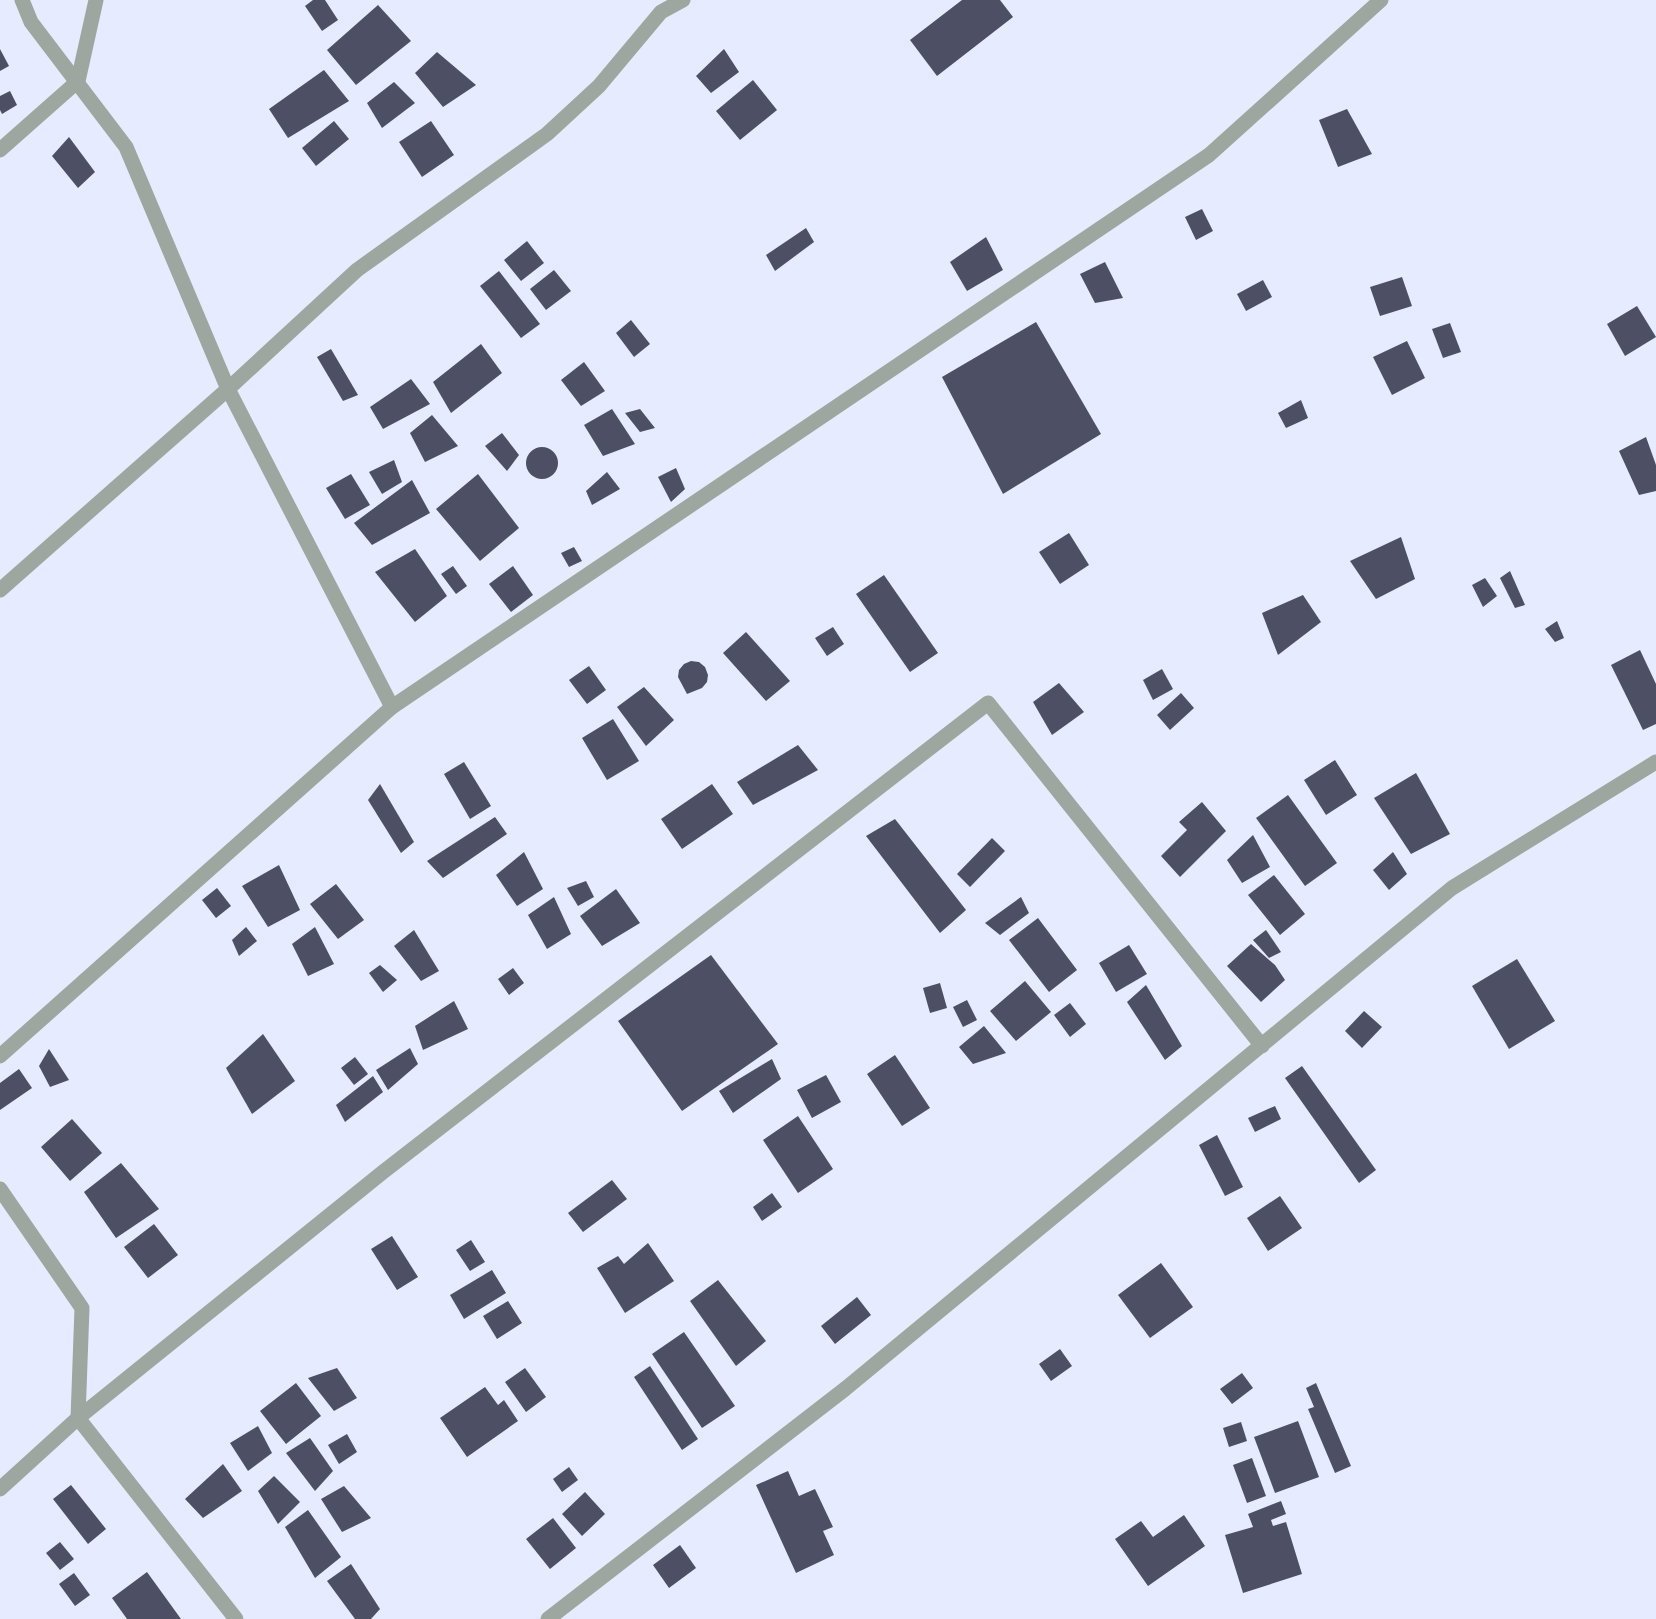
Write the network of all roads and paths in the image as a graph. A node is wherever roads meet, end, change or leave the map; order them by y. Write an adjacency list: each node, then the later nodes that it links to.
1 (22, 0): 5 (street)
2 (96, 0): 5 (street)
3 (683, 0): 7 (street)
4 (1381, 0): 9 (street)
5 (78, 82): 6 (street); 7 (street)
6 (0, 150)
7 (228, 388): 8 (street); 9 (street)
8 (0, 590)
9 (392, 707): 12 (street)
10 (1656, 762): 11 (street)
11 (1262, 1046): 14 (street); 17 (street)
12 (0, 1056)
13 (0, 1189): 14 (street)
14 (78, 1418): 15 (street); 16 (street)
15 (0, 1489)
16 (236, 1619)
17 (548, 1619)

